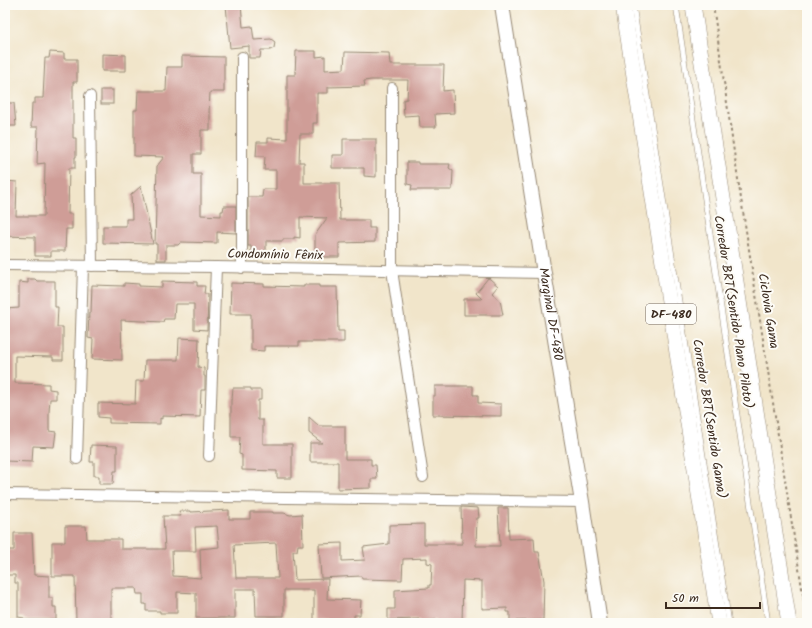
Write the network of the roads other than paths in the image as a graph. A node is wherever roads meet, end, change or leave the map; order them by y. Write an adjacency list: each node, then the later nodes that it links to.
1 (502, 5): 14 (street, Marginal DF-480)
2 (623, 5): 21 (main road, DF-480)
3 (633, 5): 22 (lane, Corredor BRT(Sentido Gama))
4 (676, 5): 23 (lane, Corredor BRT(Sentido Plano Piloto))
5 (693, 5): 24 (main road)
6 (242, 57): 12 (street)
7 (392, 88): 13 (street)
8 (90, 96): 10 (street)
9 (5, 265): 10 (street, Condomínio Fênix)
10 (88, 266): 11 (street, Condomínio Fênix); 16 (street)
11 (216, 267): 12 (street, Condomínio Fênix); 15 (street)
12 (242, 268): 13 (street, Condomínio Fênix)
13 (392, 270): 14 (street, Condomínio Fênix); 17 (street)
14 (544, 273): 19 (street, Marginal DF-480)
15 (209, 456)
16 (77, 458)
17 (422, 477)
18 (5, 494): 19 (street)
19 (582, 502): 20 (street, Marginal DF-480)
20 (600, 623)
21 (719, 623)
22 (729, 623)
23 (768, 623)
24 (789, 623)

